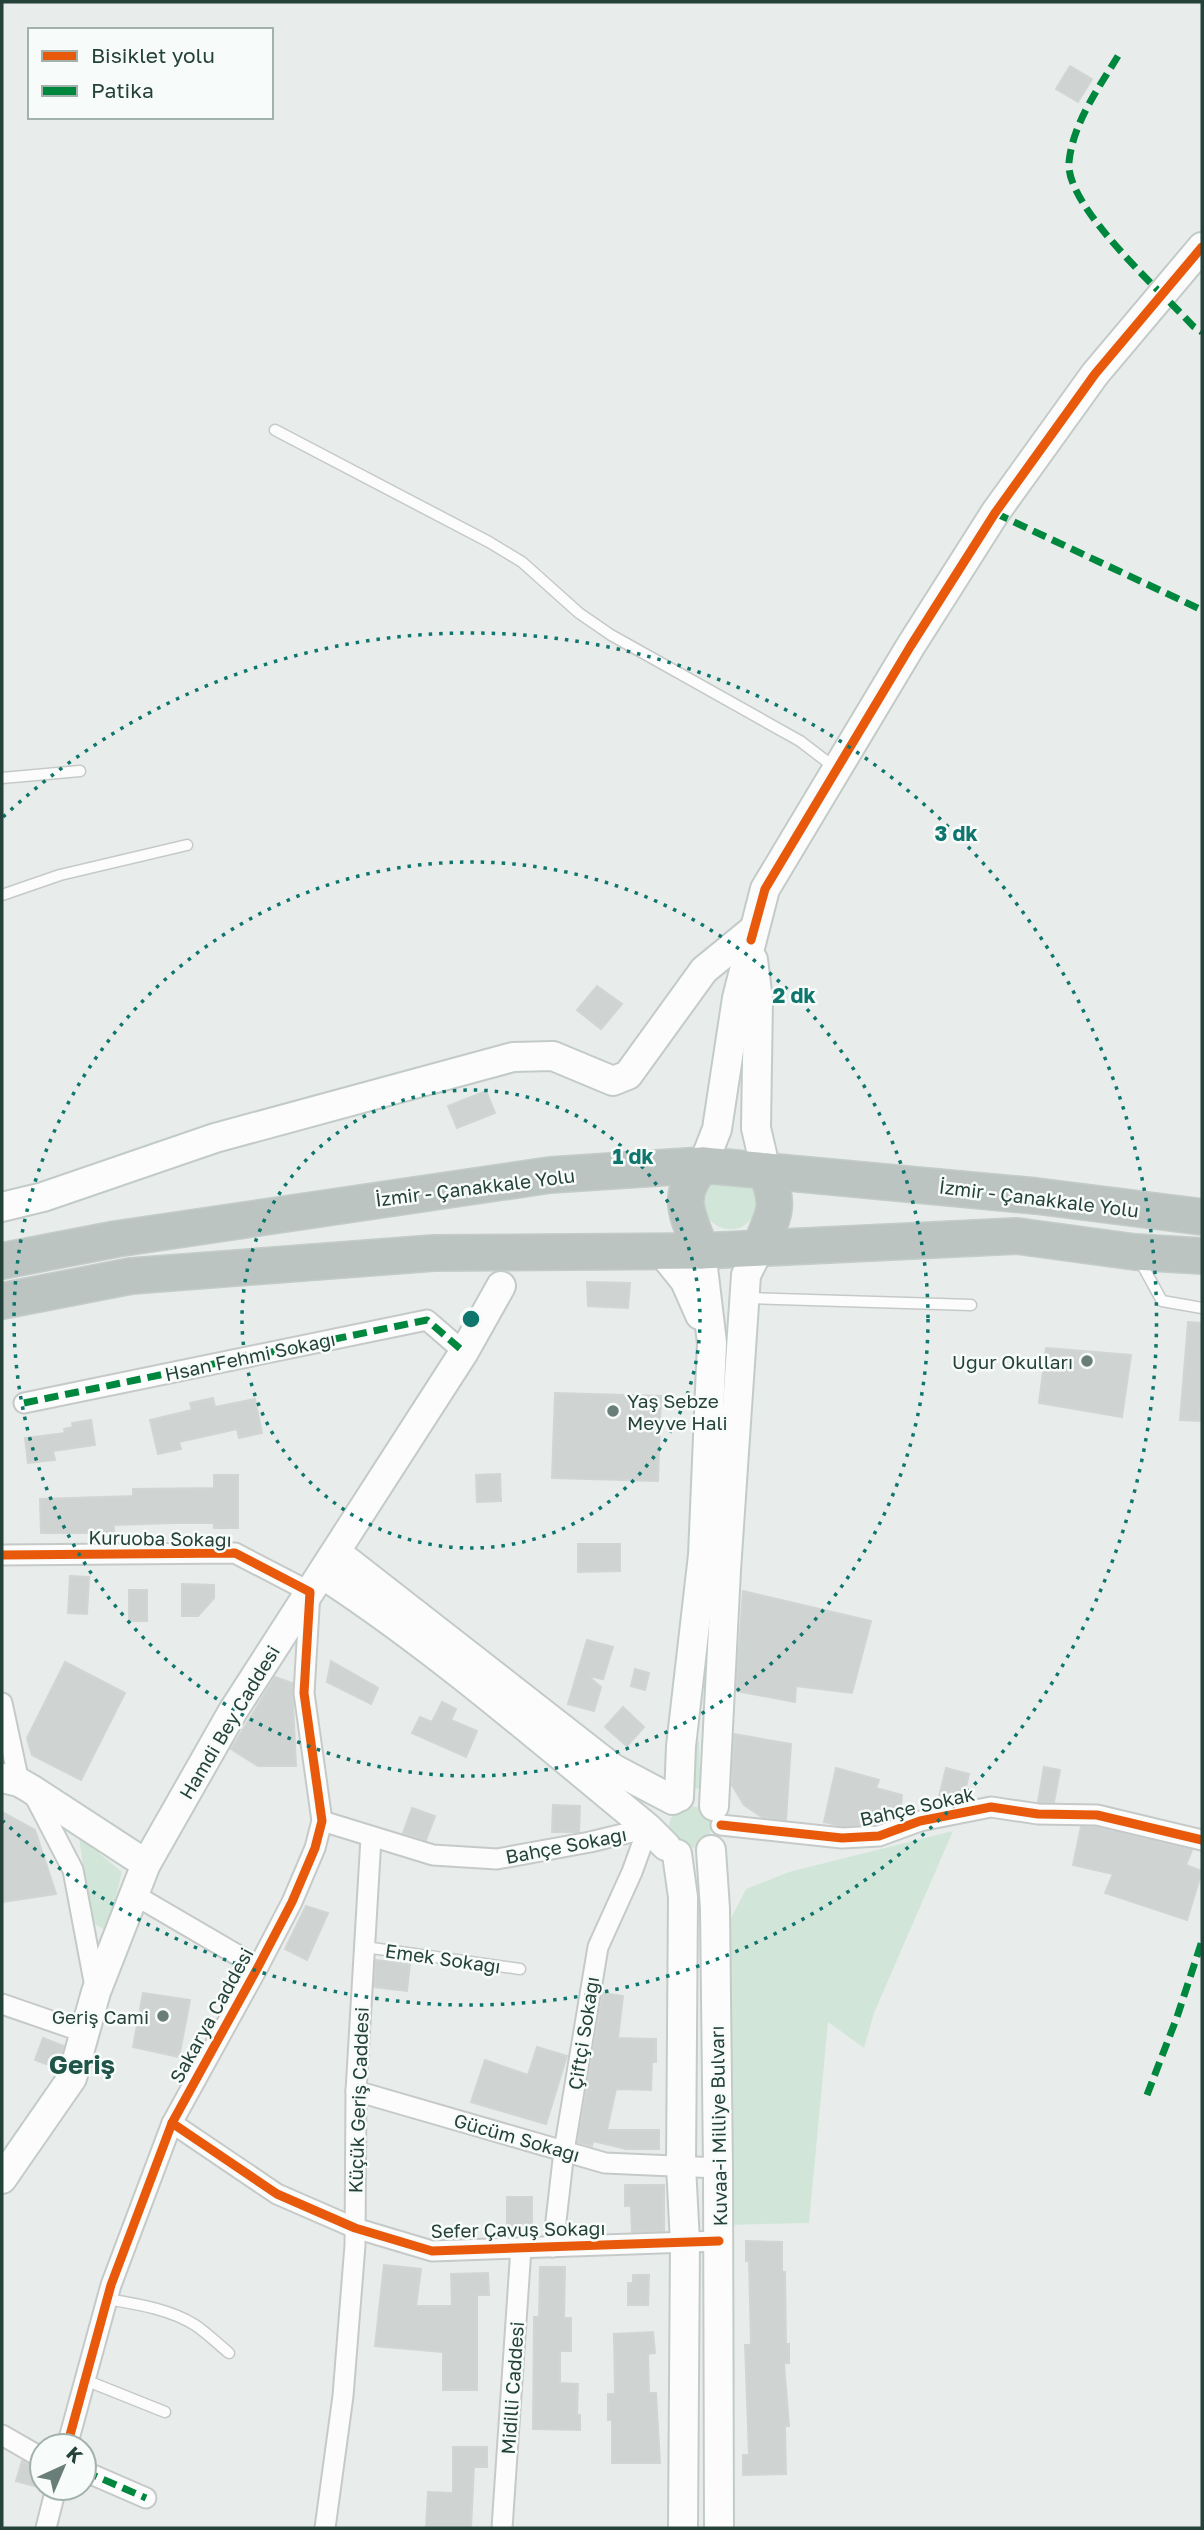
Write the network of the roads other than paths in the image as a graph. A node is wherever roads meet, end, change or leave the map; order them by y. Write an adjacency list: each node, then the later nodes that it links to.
1 (1202, 247): 3 (main road)
2 (275, 430): 3 (lane)
3 (837, 770): 8 (main road)
4 (80, 771): 5 (lane)
5 (2, 778)
6 (187, 845): 7 (lane)
7 (2, 895)
8 (752, 935): 9 (main road); 10 (main road); 12 (main road)
9 (698, 977): 10 (main road); 13 (main road)
10 (737, 998): 11 (main road)
11 (703, 1166): 12 (highway, İzmir - Çanakkale Yolu); 17 (highway); 20 (highway, İzmir - Çanakkale Yolu)
12 (766, 1171): 14 (highway, İzmir - Çanakkale Yolu); 15 (highway)
13 (2, 1207)
14 (1202, 1217)
15 (760, 1247): 17 (highway); 18 (highway); 22 (main road, Kuvaa-i Milliye Bulvarı)
16 (660, 1250): 17 (highway); 23 (highway); 26 (main road)
17 (701, 1251): 26 (main road)
18 (1135, 1252): 19 (highway); 25 (lane)
19 (1202, 1256)
20 (2, 1261)
21 (501, 1286): 27 (main road, Hamdi Bey Caddesi)
22 (745, 1298): 24 (lane); 37 (main road, Kuvaa-i Milliye Bulvarı)
23 (2, 1301)
24 (971, 1305)
25 (1202, 1308)
26 (712, 1343): 32 (main road)
27 (464, 1352): 28 (street, Hsan Fehmi Sokağı); 30 (main road, Hamdi Bey Caddesi)
28 (24, 1403)
29 (2, 1555): 30 (street, Kuruoba Sokağı)
30 (322, 1572): 33 (main road); 36 (street, Sakarya Caddesi); 40 (main road); 41 (main road, Hamdi Bey Caddesi)
31 (2, 1703): 34 (street)
32 (681, 1746): 33 (main road); 35 (main road)
33 (633, 1777): 35 (main road)
34 (17, 1783): 41 (main road); 46 (street)
35 (676, 1798): 37 (main road); 40 (main road)
36 (322, 1821): 38 (street, Bahçe Sokağı); 44 (street, Sakarya Caddesi)
37 (715, 1827): 39 (street, Bahçe Sokak); 40 (main road); 53 (main road, Kuvaa-i Milliye Bulvarı)
38 (371, 1838): 40 (street, Bahçe Sokağı); 43 (street, Küçük Geriş Caddesi)
39 (1202, 1840)
40 (663, 1843): 51 (street, Çiftçi Sokağı); 52 (main road, Kuvaa-i Milliye Bulvarı)
41 (146, 1864): 42 (main road, Hamdi Bey Caddesi)
42 (133, 1894): 44 (street); 46 (main road, Hamdi Bey Caddesi)
43 (365, 1947): 45 (lane, Emek Sokağı); 49 (street, Küçük Geriş Caddesi)
44 (258, 1967): 50 (street, Sakarya Caddesi)
45 (520, 1969)
46 (96, 1992): 48 (main road, Hamdi Bey Caddesi)
47 (2, 2004): 48 (street)
48 (86, 2033): 54 (main road, Hamdi Bey Caddesi)
49 (356, 2091): 51 (street, Gücüm Sokağı); 55 (street, Küçük Geriş Caddesi)
50 (172, 2123): 55 (street, Sefer Çavuş Sokağı); 60 (street, Sakarya Caddesi)
51 (564, 2151): 52 (street, Gücüm Sokağı); 58 (street, Çiftçi Sokağı)
52 (681, 2166): 53 (street, Gücüm Sokağı); 57 (main road, Kuvaa-i Milliye Bulvarı)
53 (718, 2168): 56 (main road, Kuvaa-i Milliye Bulvarı)
54 (2, 2179)
55 (355, 2228): 59 (street, Sefer Çavuş Sokağı); 71 (street, Küçük Geriş Caddesi)
56 (719, 2241): 57 (street, Sefer Çavuş Sokağı); 74 (main road, Kuvaa-i Milliye Bulvarı)
57 (685, 2242): 58 (street, Sefer Çavuş Sokağı); 73 (main road, Kuvaa-i Milliye Bulvarı)
58 (553, 2247): 59 (street, Sefer Çavuş Sokağı)
59 (521, 2248): 72 (street, Midilli Caddesi)
60 (107, 2300): 61 (lane); 62 (street, Sakarya Caddesi)
61 (229, 2353)
62 (85, 2380): 63 (lane); 64 (street, Sakarya Caddesi)
63 (165, 2412)
64 (71, 2432)
65 (2, 2435): 66 (street)
66 (28, 2450)
67 (98, 2477): 68 (street)
68 (146, 2498)
69 (52, 2502): 70 (street)
70 (46, 2528)
71 (325, 2528)
72 (502, 2528)
73 (683, 2528)
74 (719, 2528)

